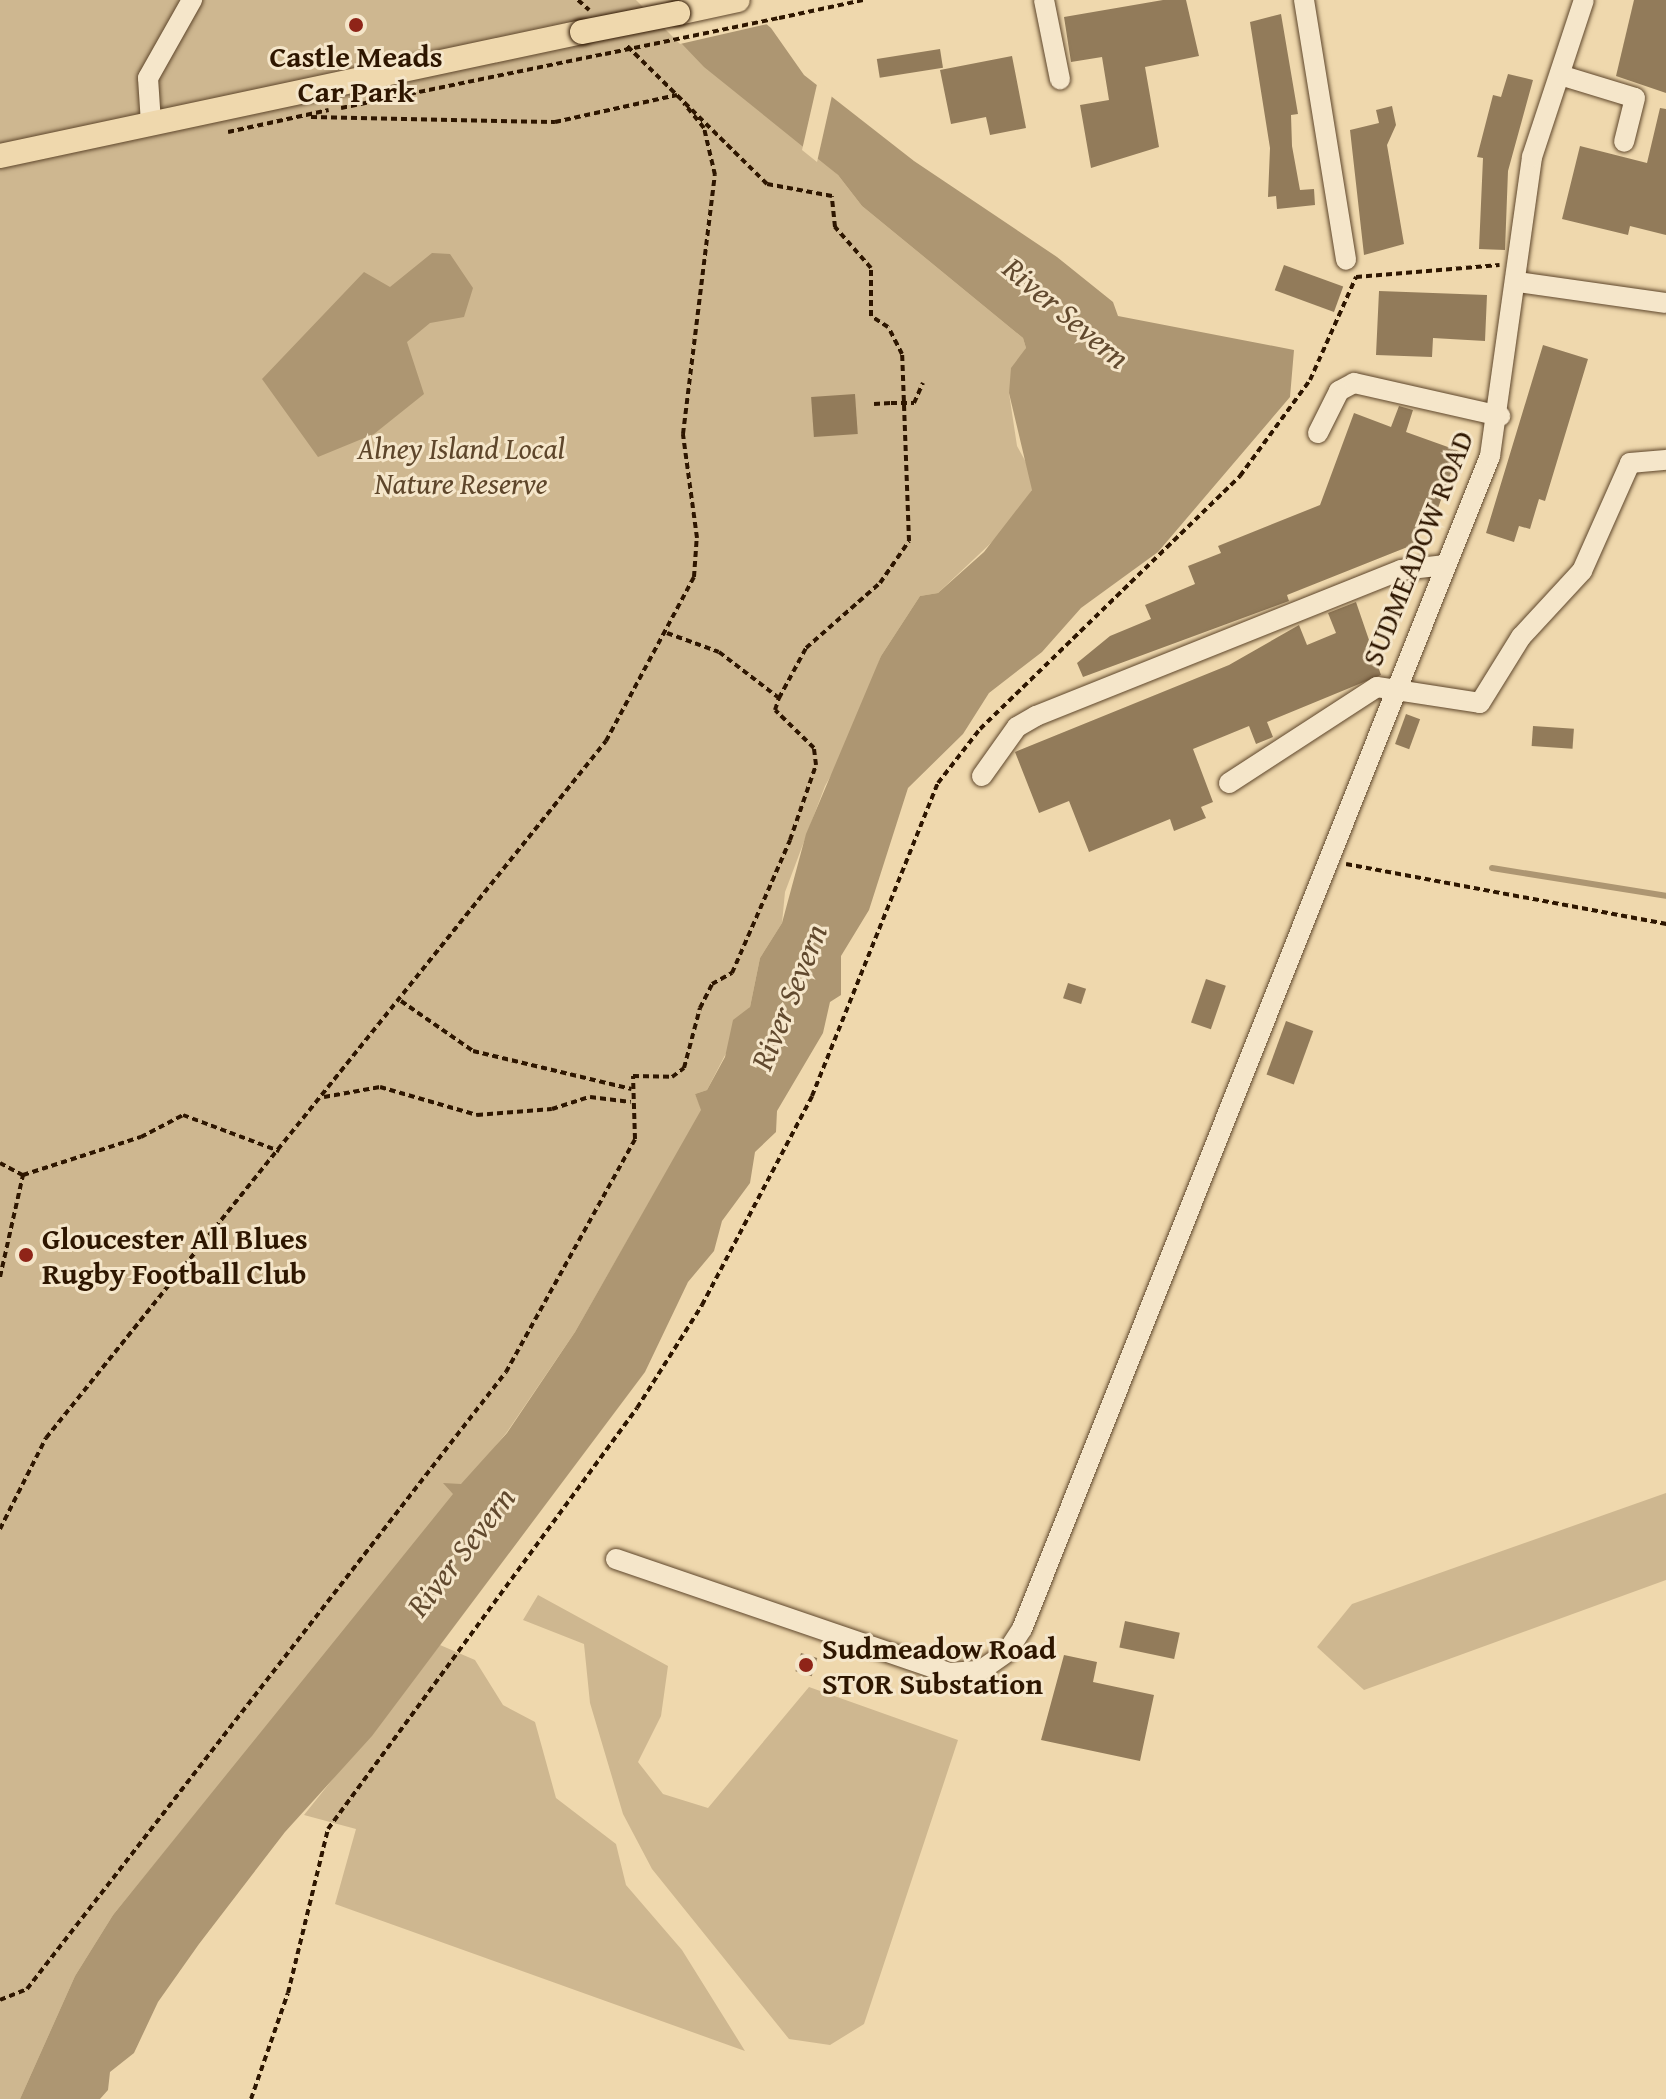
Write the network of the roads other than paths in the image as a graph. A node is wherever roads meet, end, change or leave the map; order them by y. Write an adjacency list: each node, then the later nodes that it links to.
1 (192, 0): 8 (street)
2 (738, 0): 8 (main road, bridge)
3 (1044, 0): 7 (street)
4 (1304, 0): 11 (street)
5 (1584, 0): 6 (street, SUDMEADOW ROAD)
6 (1560, 75): 9 (street); 12 (street, SUDMEADOW ROAD)
7 (1060, 79)
8 (151, 123): 10 (main road)
9 (1624, 142)
10 (0, 156)
11 (1346, 260)
12 (1520, 273): 13 (street); 14 (street, SUDMEADOW ROAD)
13 (1666, 303)
14 (1500, 416): 15 (street); 17 (street, SUDMEADOW ROAD)
15 (1318, 433)
16 (1666, 460): 18 (street)
17 (1446, 565): 18 (street, SUDMEADOW ROAD); 19 (street)
18 (1394, 689): 20 (street); 21 (street, SUDMEADOW ROAD)
19 (982, 776)
20 (1229, 783)
21 (616, 1559)

